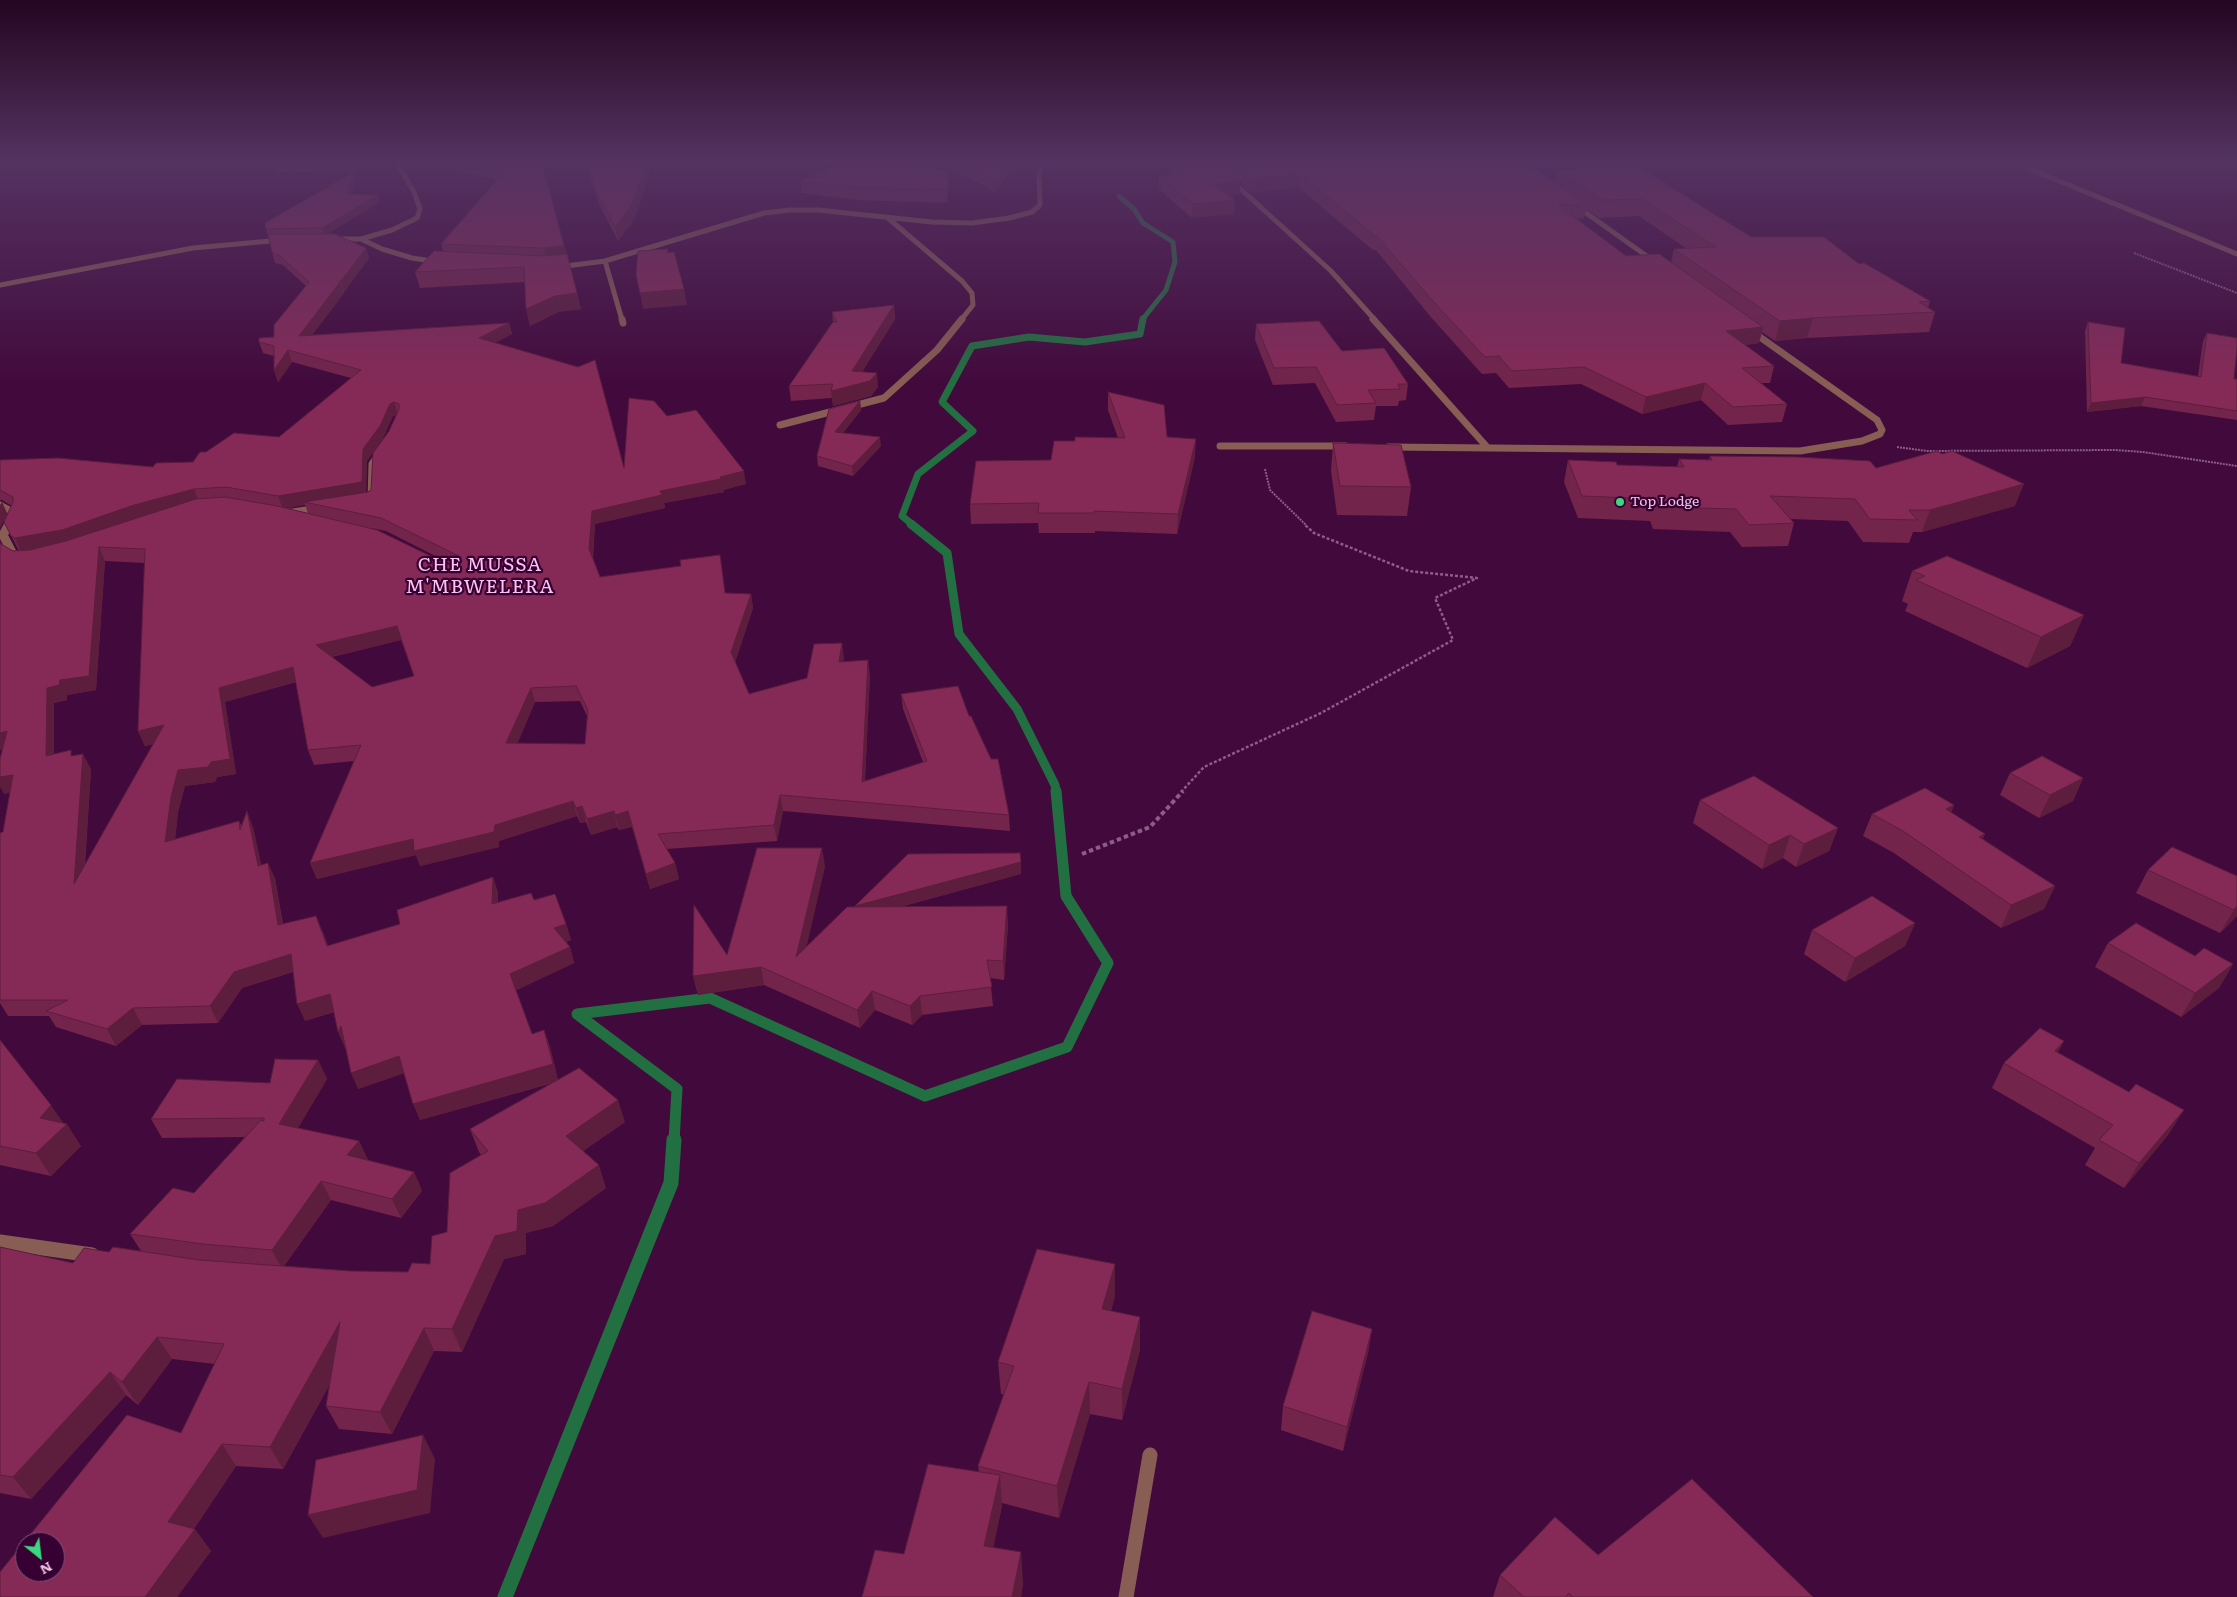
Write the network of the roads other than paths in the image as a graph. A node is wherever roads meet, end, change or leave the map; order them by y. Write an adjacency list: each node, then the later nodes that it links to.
1 (366, 238): 8 (street)
2 (685, 238): 11 (street)
3 (910, 238): 18 (street)
4 (1294, 238): 23 (street)
5 (1622, 238): 13 (street)
6 (2197, 238): 10 (street)
7 (330, 239): 8 (street)
8 (361, 239): 12 (street)
9 (289, 240): 15 (street)
10 (2237, 254)
11 (605, 261): 14 (street); 16 (street)
12 (445, 263)
13 (1662, 266)
14 (555, 267)
15 (0, 284)
16 (623, 323)
17 (1741, 324): 23 (street)
18 (780, 425)
19 (388, 441): 24 (street)
20 (1220, 446): 21 (street)
21 (1350, 446)
22 (1380, 447): 23 (street)
23 (1487, 448)
24 (361, 502)
25 (0, 505): 30 (street)
26 (332, 506): 28 (street)
27 (273, 512): 28 (street)
28 (283, 514): 29 (street)
29 (301, 519)
30 (28, 558)
31 (3, 1246): 32 (street)
32 (105, 1257)
33 (1150, 1455): 34 (street)
34 (1126, 1597)

